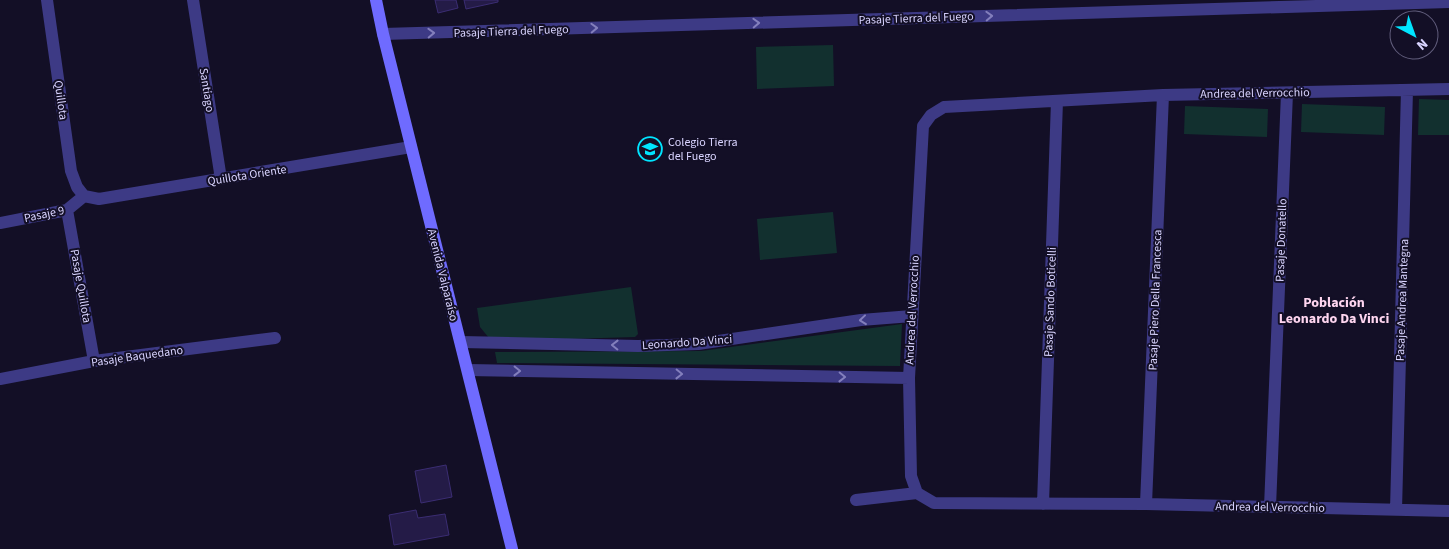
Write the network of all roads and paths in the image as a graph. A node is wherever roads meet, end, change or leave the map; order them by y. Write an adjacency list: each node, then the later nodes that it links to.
1 (47, 0): 13 (street, Quillota)
2 (193, 0): 12 (street, Santiago)
3 (376, 0): 5 (main road, Avenida Valparaíso)
4 (1449, 2): 5 (street, Pasaje Tierra del Fuego, one-way to 4)
5 (383, 34): 11 (main road, Avenida Valparaíso)
6 (1449, 88): 7 (street, Andrea del Verrocchio)
7 (1407, 90): 8 (street, Andrea del Verrocchio); 28 (street, Pasaje Andrea Mantegna)
8 (1287, 93): 9 (street, Andrea del Verrocchio); 27 (street, Pasaje Donatello)
9 (1163, 95): 10 (street, Andrea del Verrocchio); 26 (street, Pasaje Piero Della Francesca)
10 (1057, 101): 16 (street, Andrea del Verrocchio); 25 (street, Pasaje Sando Boticelli)
11 (410, 147): 12 (street, Quillota Oriente); 18 (main road, Avenida Valparaíso)
12 (221, 179): 13 (street, Quillota Oriente)
13 (84, 196): 14 (street, Pasaje 9)
14 (67, 210): 15 (street, Pasaje 9); 19 (street, Pasaje Quillota)
15 (0, 223)
16 (912, 316): 18 (street, Leonardo Da Vinci, one-way to 18); 21 (street, Andrea del Verrocchio)
17 (275, 338): 19 (street, Pasaje Baquedano)
18 (461, 342): 20 (main road, Avenida Valparaíso)
19 (94, 361): 22 (street, Pasaje Baquedano)
20 (468, 370): 21 (street, one-way to 21); 30 (main road, Avenida Valparaíso)
21 (909, 378): 23 (street, Andrea del Verrocchio)
22 (0, 379)
23 (917, 494): 24 (street); 25 (street, Andrea del Verrocchio)
24 (856, 500)
25 (1043, 504): 26 (street, Andrea del Verrocchio)
26 (1146, 504): 27 (street, Andrea del Verrocchio)
27 (1270, 507): 28 (street, Andrea del Verrocchio)
28 (1396, 510): 29 (street, Andrea del Verrocchio)
29 (1449, 511)
30 (512, 549)

